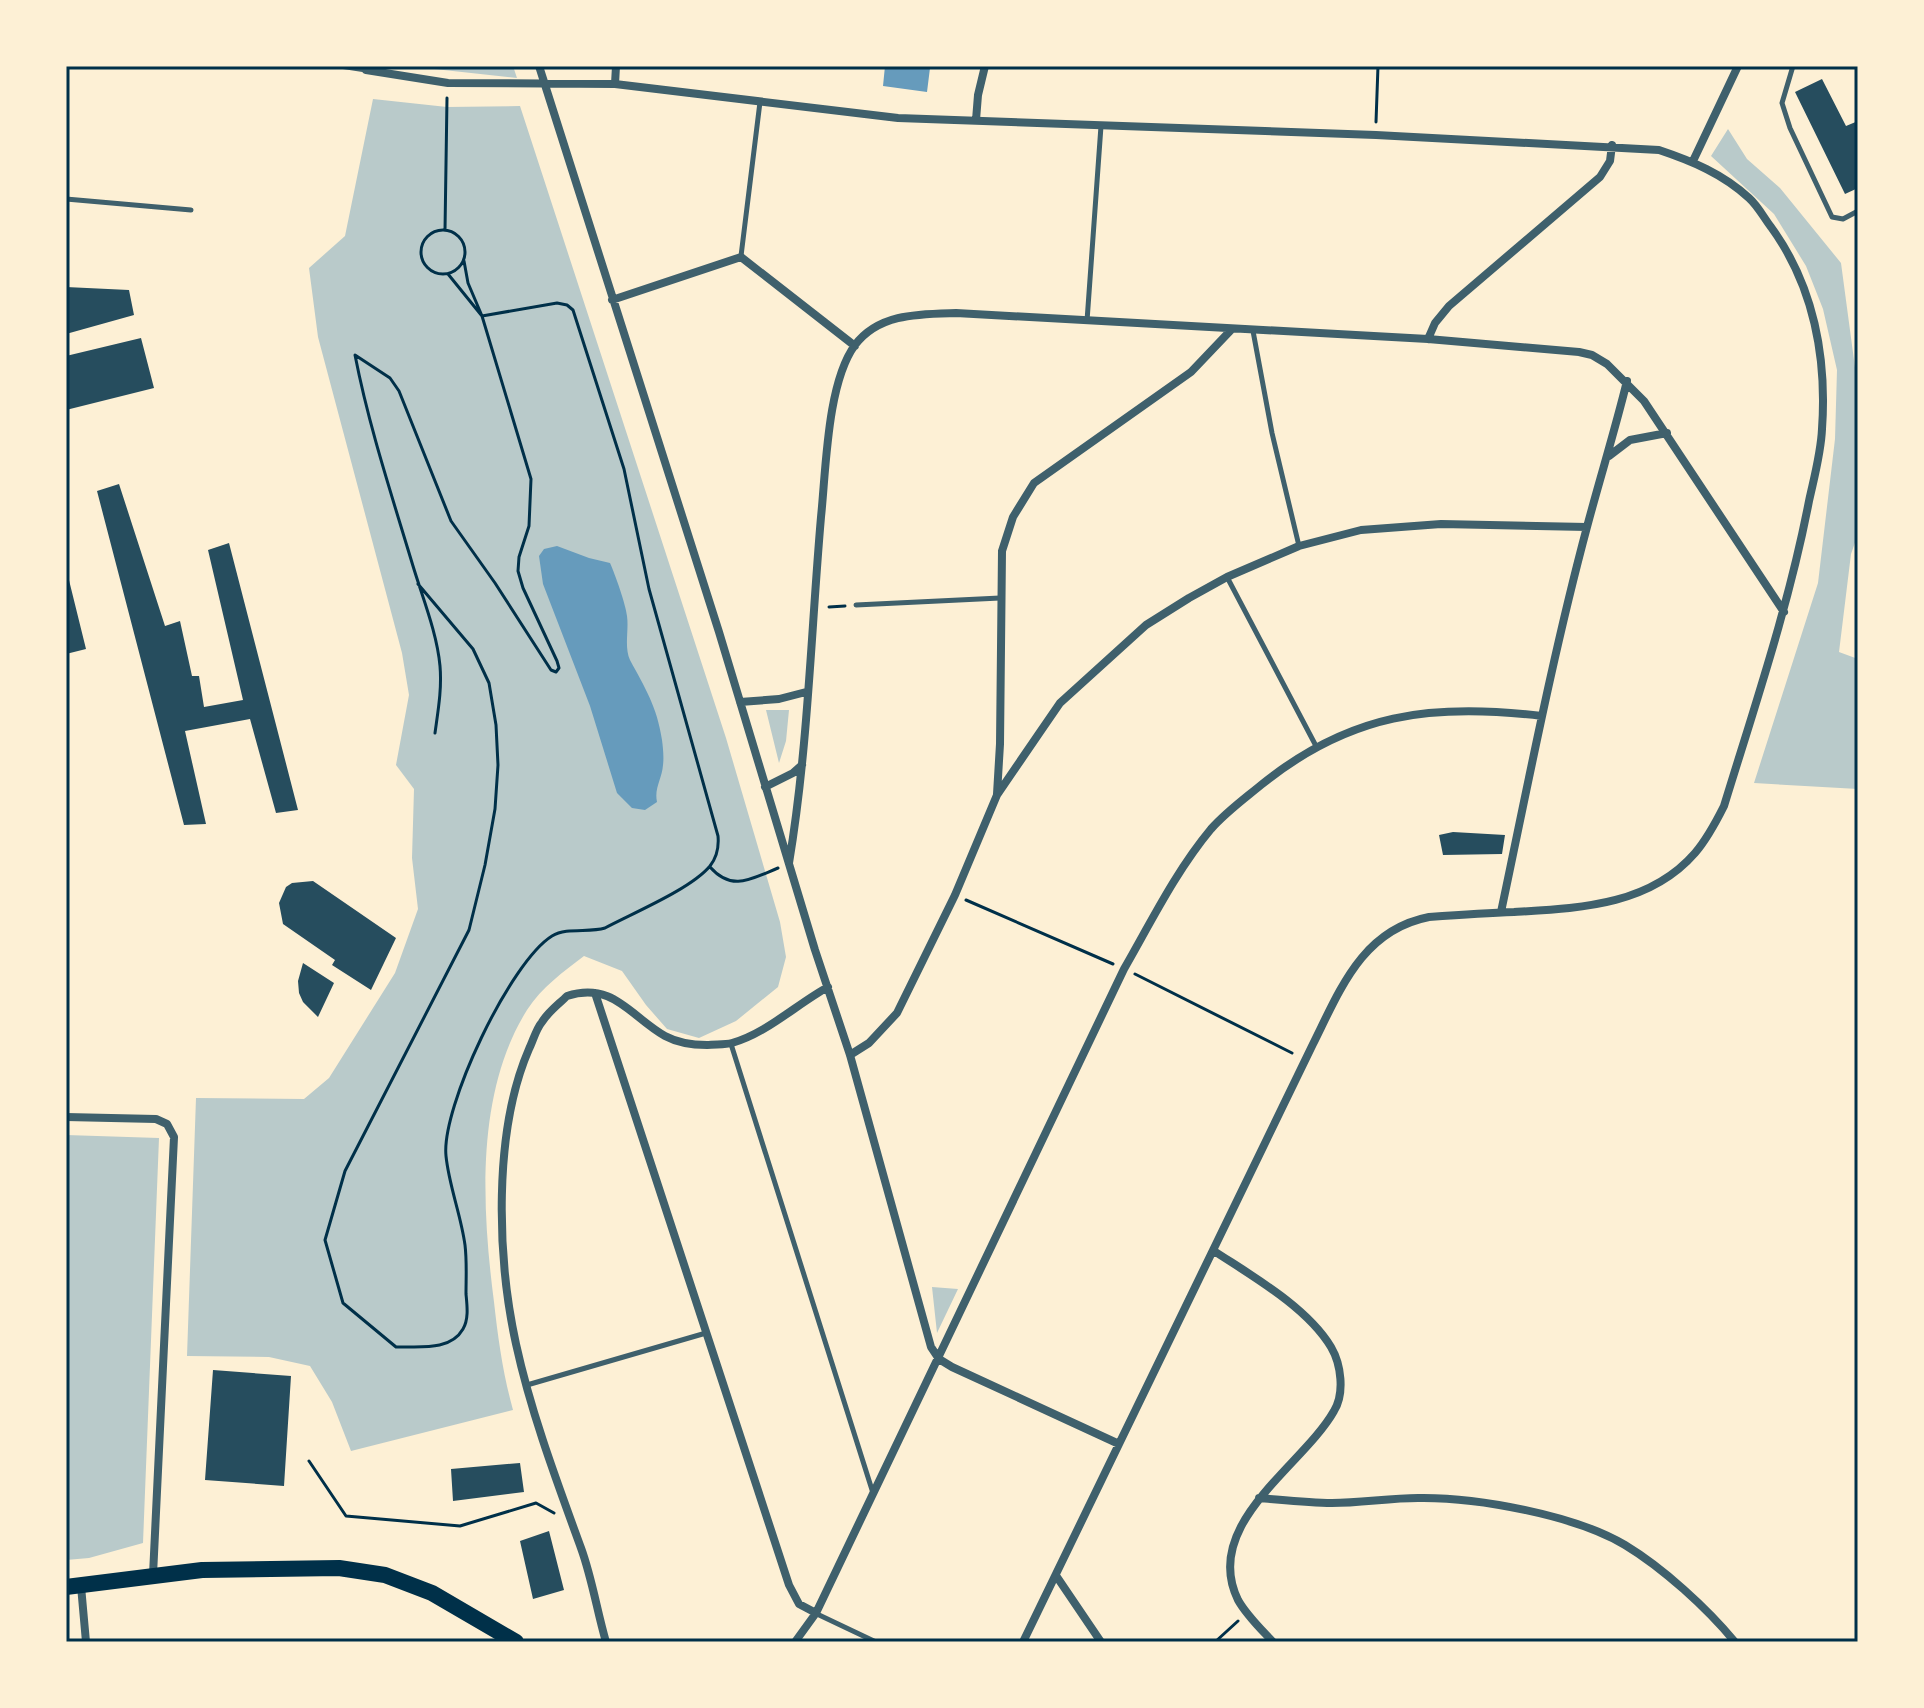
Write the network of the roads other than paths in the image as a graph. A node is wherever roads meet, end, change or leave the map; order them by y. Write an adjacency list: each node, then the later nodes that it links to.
1 (340, 66): 7 (lane)
2 (539, 66): 8 (street)
3 (616, 66): 9 (street)
4 (985, 66): 11 (street)
5 (1738, 66): 14 (street)
6 (1793, 66): 17 (lane)
7 (366, 68): 8 (street)
8 (545, 83): 9 (street); 19 (street)
9 (615, 84): 10 (street)
10 (760, 102): 11 (street); 18 (lane)
11 (976, 120): 12 (street)
12 (1101, 126): 13 (street); 20 (lane)
13 (1612, 145): 14 (street); 23 (street)
14 (1693, 161): 33 (street)
15 (66, 199): 16 (lane)
16 (191, 210)
17 (1858, 211)
18 (741, 257): 19 (street); 24 (street)
19 (612, 300): 35 (street)
20 (1087, 322): 21 (street); 24 (street)
21 (1231, 330): 22 (street); 31 (street)
22 (1253, 331): 23 (street); 29 (lane)
23 (1428, 339): 25 (street)
24 (855, 346): 34 (street)
25 (1627, 381): 26 (street); 27 (street)
26 (1667, 433): 27 (street); 33 (street)
27 (1608, 456): 28 (street)
28 (1587, 527): 29 (street); 36 (street)
29 (1299, 546): 30 (street)
30 (1227, 577): 37 (lane); 40 (street)
31 (1000, 598): 32 (lane); 40 (street)
32 (856, 605)
33 (1784, 612): 42 (street)
34 (806, 692): 35 (street); 38 (street)
35 (740, 702): 39 (street)
36 (1542, 716): 37 (street); 42 (street)
37 (1316, 746): 50 (street)
38 (803, 765): 39 (street); 41 (street)
39 (765, 787): 41 (street)
40 (997, 795): 46 (street)
41 (789, 863): 43 (street)
42 (1501, 912): 48 (street)
43 (828, 987): 45 (street); 46 (street)
44 (595, 993): 45 (street); 49 (street); 51 (street)
45 (731, 1044): 53 (lane)
46 (850, 1055): 50 (street)
47 (66, 1117): 55 (street)
48 (1214, 1251): 52 (street); 54 (street)
49 (707, 1332): 51 (lane); 58 (street)
50 (939, 1359): 52 (street); 53 (street)
51 (527, 1385): 61 (street)
52 (1119, 1444): 56 (street)
53 (873, 1493): 58 (street)
54 (1259, 1498): 66 (street); 67 (street)
55 (153, 1575): 57 (main road); 60 (main road)
56 (1057, 1577): 64 (street); 65 (street)
57 (73, 1587): 59 (street)
58 (816, 1613): 62 (street); 63 (lane)
59 (86, 1642)
60 (516, 1642)
61 (606, 1642)
62 (795, 1642)
63 (876, 1642)
64 (1023, 1642)
65 (1101, 1642)
66 (1273, 1642)
67 (1735, 1642)

